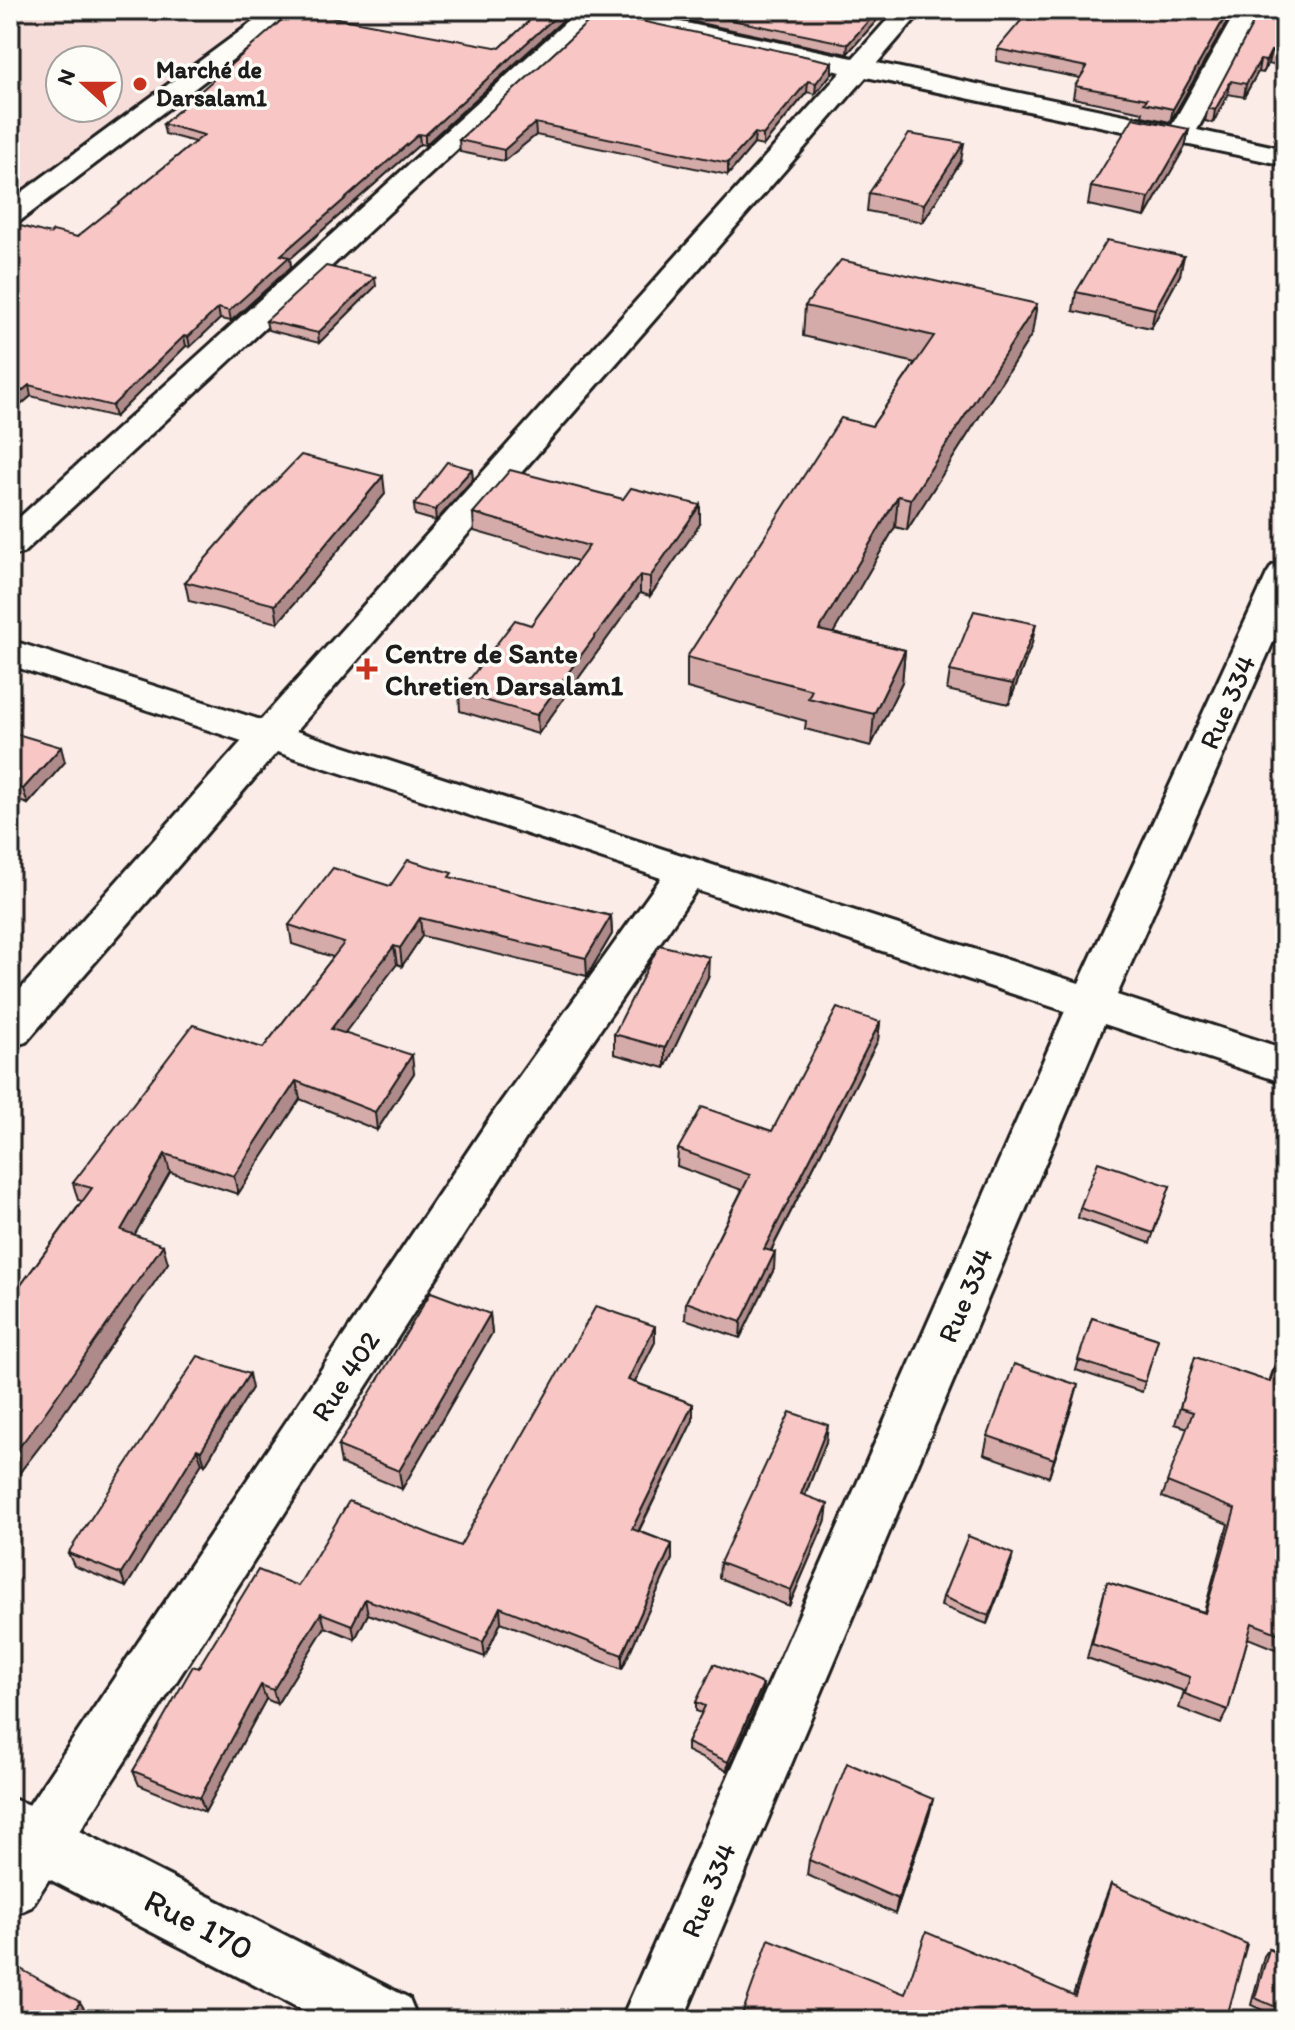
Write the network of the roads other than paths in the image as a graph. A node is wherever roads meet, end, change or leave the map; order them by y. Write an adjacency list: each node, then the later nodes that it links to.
1 (285, 10): 8 (street)
2 (591, 10): 5 (street); 9 (street)
3 (910, 10): 5 (street)
4 (1250, 10): 6 (street)
5 (860, 67): 6 (street); 12 (street)
6 (1181, 134): 7 (street)
7 (1285, 157)
8 (10, 215)
9 (10, 545)
10 (1285, 574): 14 (street, Rue 334)
11 (10, 652): 12 (street)
12 (270, 736): 13 (street); 15 (street)
13 (687, 872): 14 (street); 17 (street, Rue 402)
14 (1091, 1003): 16 (street); 19 (street, Rue 334)
15 (10, 1030)
16 (1285, 1066)
17 (20, 1852): 18 (street, Rue 170)
18 (387, 2020)
19 (652, 2020)

